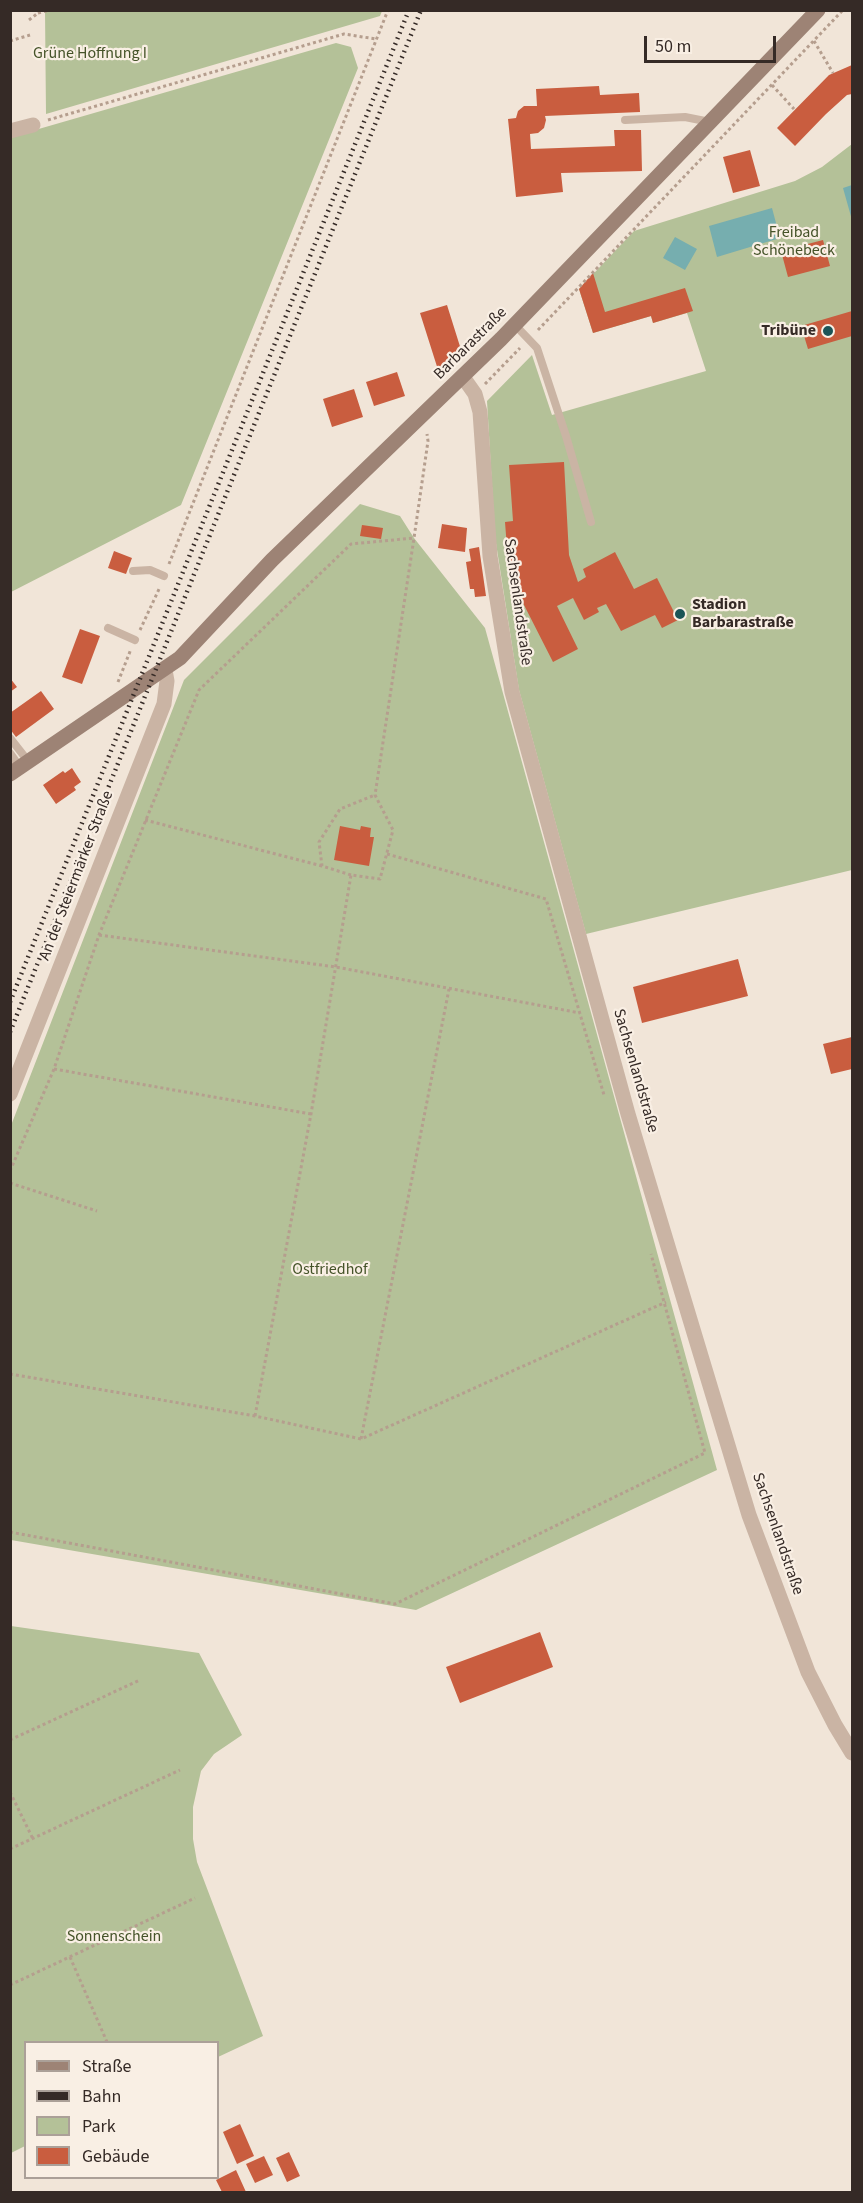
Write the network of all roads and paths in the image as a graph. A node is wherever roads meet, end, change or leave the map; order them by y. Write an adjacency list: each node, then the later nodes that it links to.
1 (51, 10): 5 (path)
2 (388, 10): 8 (path)
3 (818, 10): 15 (street, Barbarastraße)
4 (843, 10): 10 (path)
5 (38, 12): 6 (path)
6 (29, 20)
7 (30, 35): 9 (path)
8 (376, 39): 16 (path); 26 (path)
9 (10, 41)
10 (814, 41): 11 (path); 12 (path)
11 (833, 73)
12 (772, 85): 13 (path); 19 (path)
13 (794, 109)
14 (625, 120): 15 (lane)
15 (711, 122): 18 (street, Barbarastraße)
16 (33, 125): 17 (street)
17 (10, 131)
18 (515, 325): 19 (lane); 20 (street, Barbarastraße)
19 (529, 340): 21 (path); 23 (lane)
20 (464, 378): 21 (street, Sachsenlandstraße); 22 (street, Barbarastraße)
21 (475, 394): 58 (street, Sachsenlandstraße)
22 (422, 418): 24 (path); 29 (street, Barbarastraße)
23 (591, 522)
24 (414, 538): 34 (path); 35 (path)
25 (133, 572): 26 (lane)
26 (164, 576): 28 (path)
27 (108, 628): 28 (lane)
28 (135, 640): 30 (path)
29 (165, 670): 30 (street, Barbarastraße); 44 (street, An der Steiermärker Straße)
30 (118, 700): 33 (street, Barbarastraße)
31 (10, 738): 33 (lane)
32 (10, 753): 33 (lane)
33 (19, 767)
34 (375, 795): 36 (path); 37 (path)
35 (145, 820): 37 (path); 39 (path)
36 (387, 854): 38 (path); 42 (path)
37 (322, 866): 38 (path)
38 (351, 875): 40 (path)
39 (99, 935): 40 (path); 43 (path)
40 (336, 966): 41 (path); 46 (path)
41 (449, 989): 42 (path); 54 (path)
42 (580, 1013): 45 (path)
43 (54, 1069): 46 (path); 47 (path)
44 (10, 1094)
45 (606, 1102)
46 (311, 1114): 53 (path)
47 (10, 1171)
48 (10, 1183): 49 (path)
49 (97, 1211)
50 (649, 1246): 51 (path)
51 (666, 1302): 54 (path); 55 (path)
52 (10, 1374): 53 (path)
53 (255, 1416): 54 (path)
54 (361, 1439)
55 (10, 1532)
56 (140, 1680): 57 (path)
57 (10, 1740)
58 (852, 1753)
59 (180, 1770): 61 (path)
60 (10, 1792): 61 (path)
61 (33, 1839): 62 (path)
62 (10, 1849)
63 (195, 1898): 64 (path)
64 (70, 1957): 65 (path); 66 (path)
65 (10, 1985)
66 (105, 2041)

